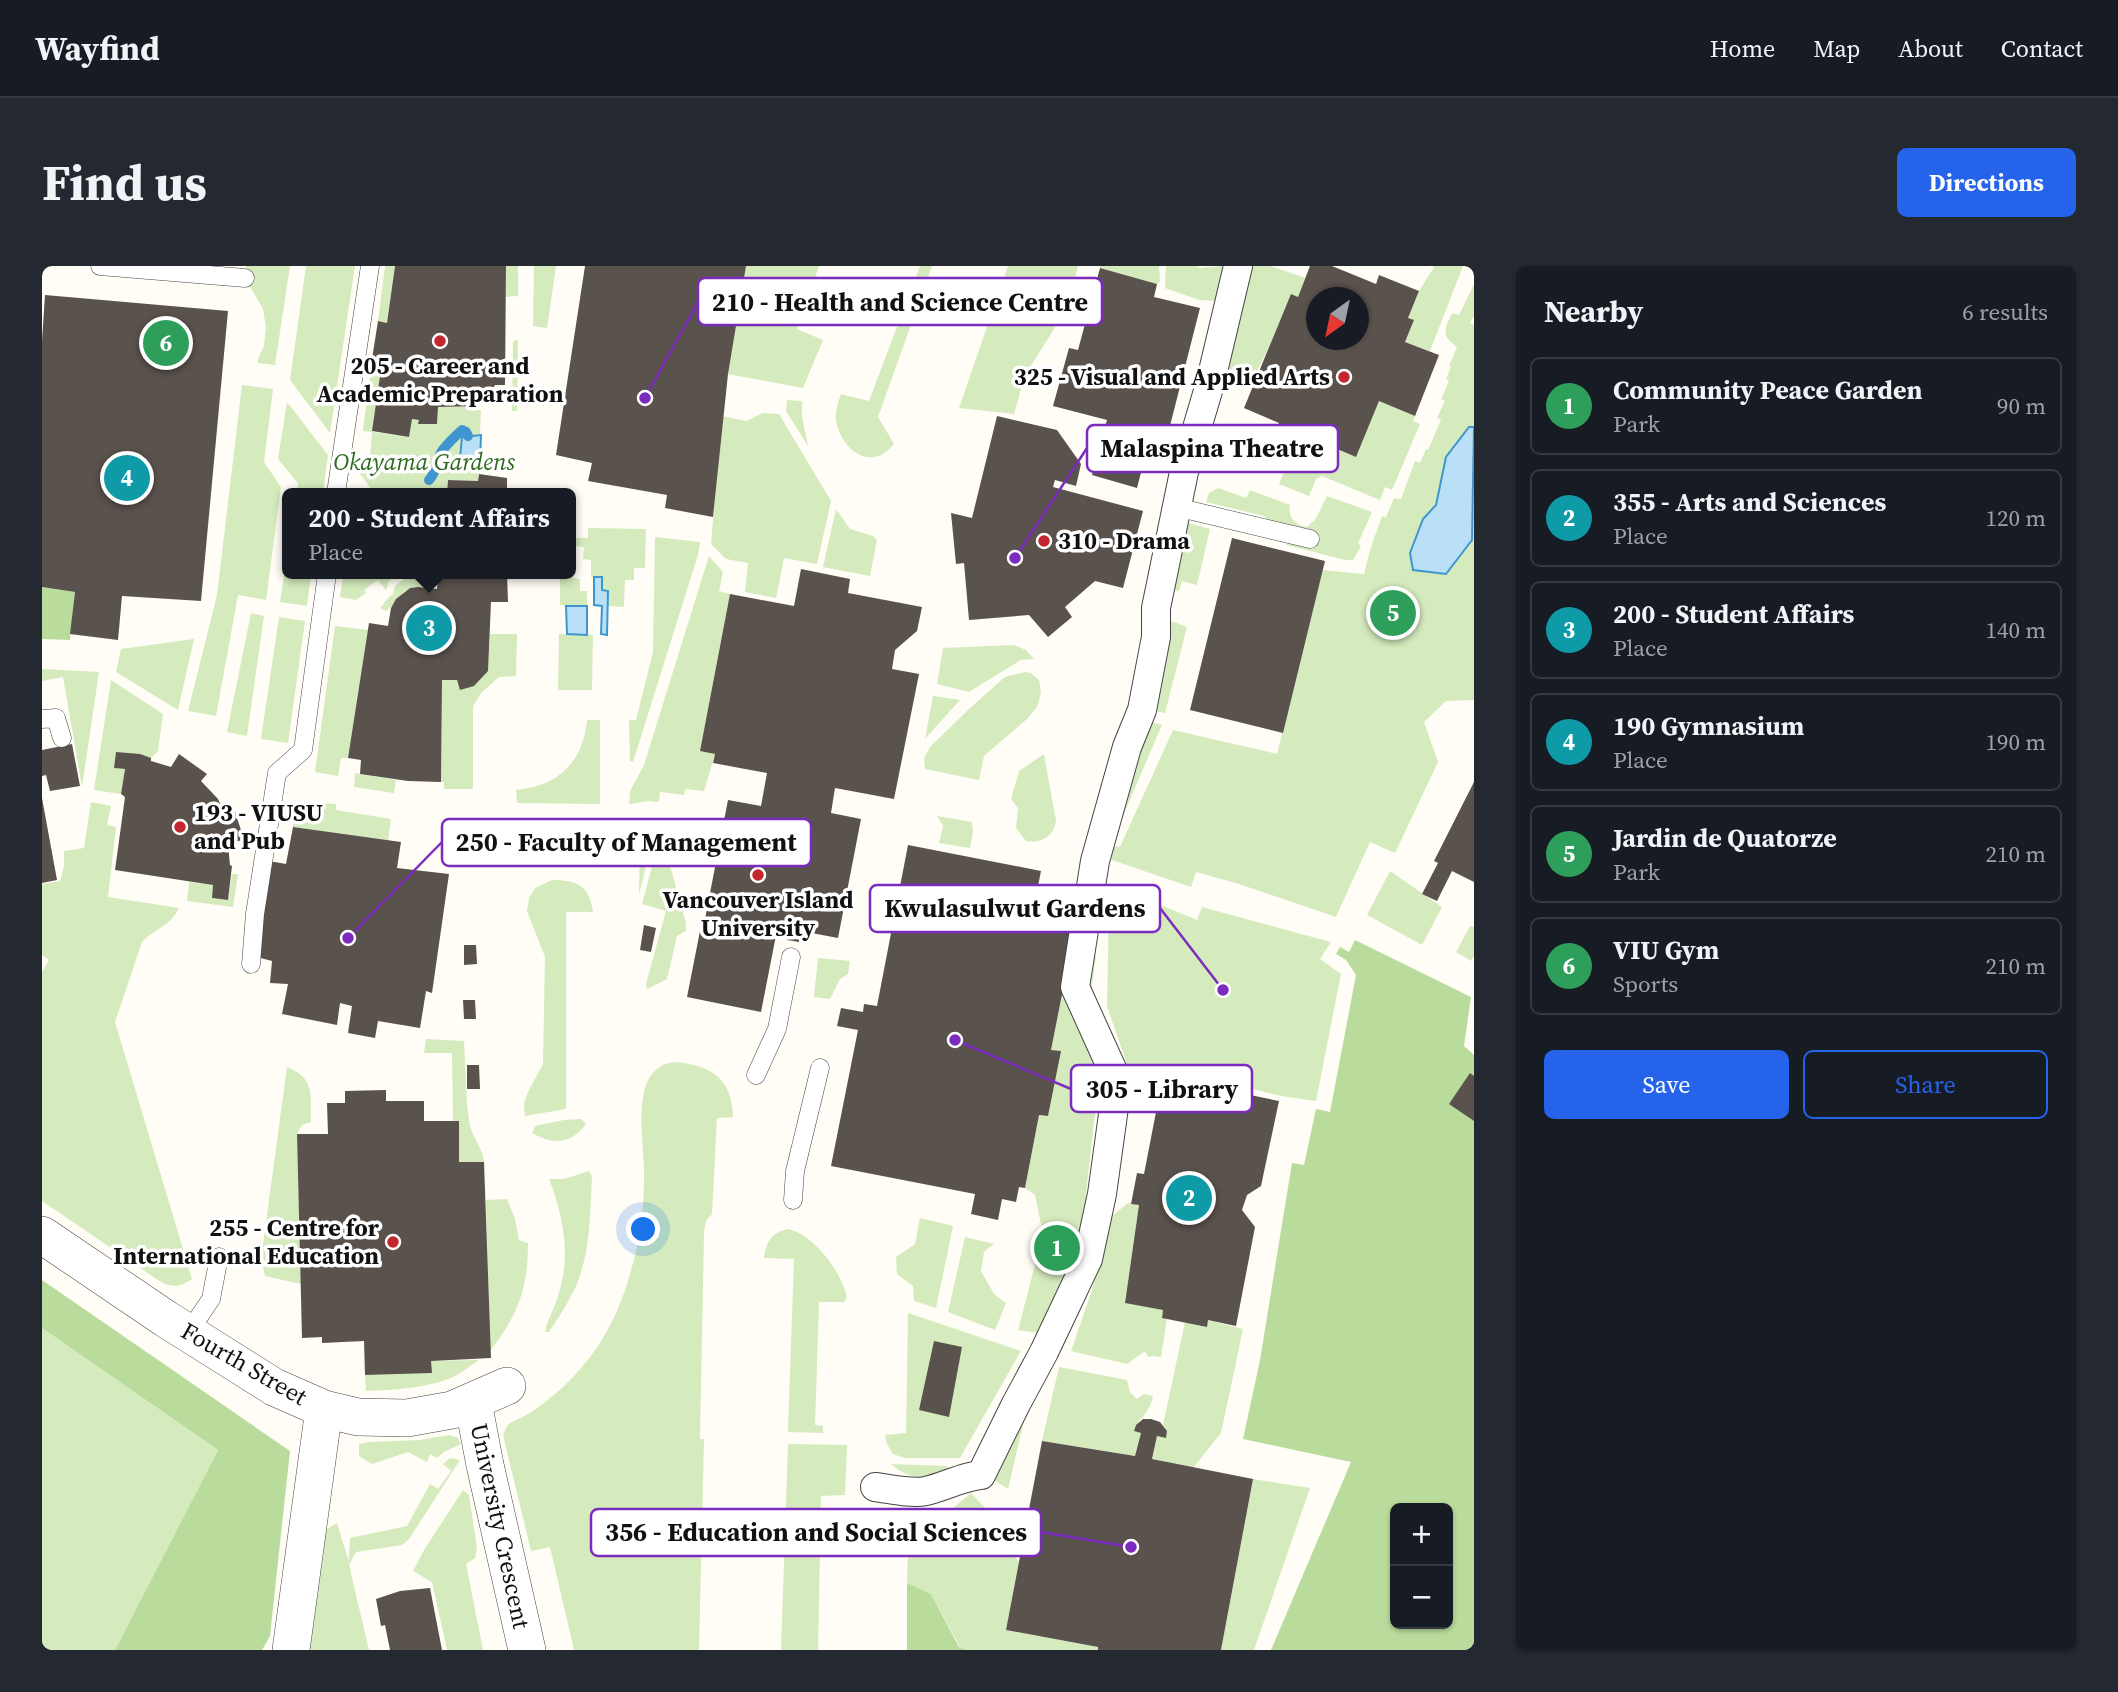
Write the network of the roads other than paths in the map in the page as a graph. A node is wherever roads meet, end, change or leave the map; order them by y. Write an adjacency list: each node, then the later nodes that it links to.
1 (100, 266): 4 (lane)
2 (370, 266): 5 (lane)
3 (1238, 266): 6 (street)
4 (245, 278)
5 (337, 488)
6 (1176, 507): 7 (lane); 22 (street)
7 (1310, 539)
8 (326, 579): 12 (lane)
9 (42, 719): 10 (lane)
10 (62, 738)
11 (790, 957): 14 (lane)
12 (251, 964)
13 (820, 1068): 15 (lane)
14 (756, 1075)
15 (793, 1200)
16 (42, 1235): 18 (street, Fourth Street)
17 (219, 1257): 18 (lane)
18 (188, 1333): 21 (street, Fourth Street)
19 (507, 1386): 20 (street, Fourth Street)
20 (473, 1402): 21 (street, Fourth Street); 24 (street, University Crescent)
21 (324, 1409): 23 (street)
22 (875, 1487)
23 (291, 1650)
24 (527, 1650)

